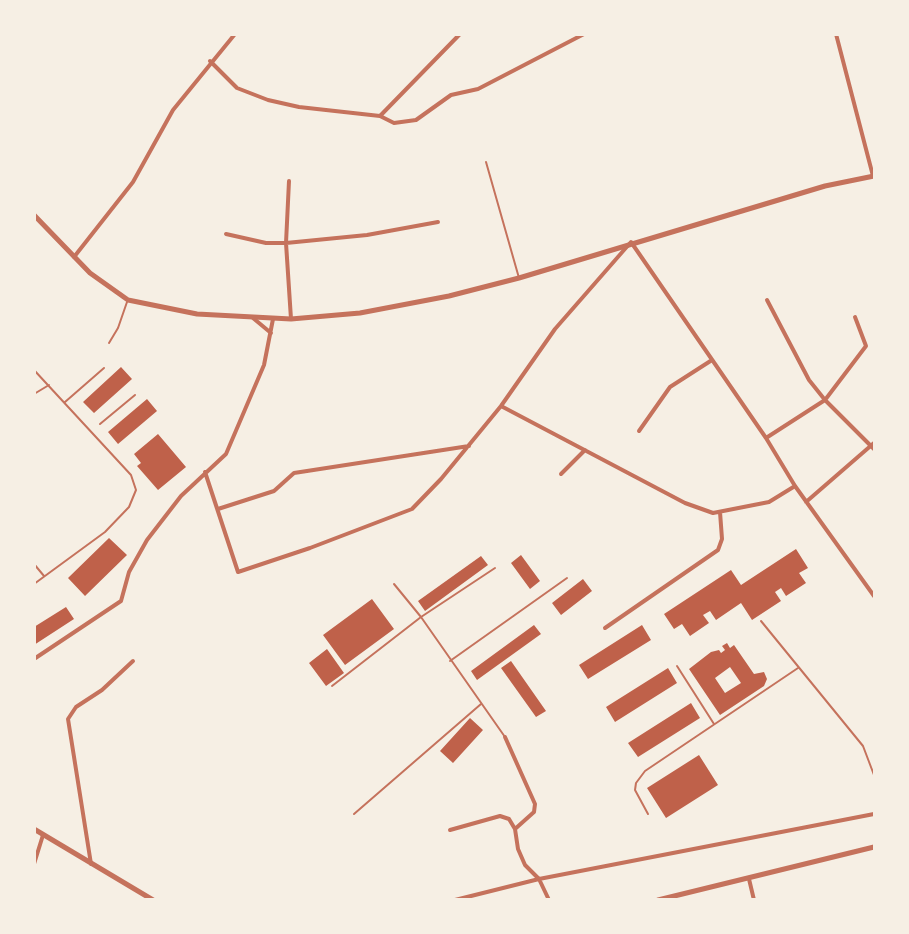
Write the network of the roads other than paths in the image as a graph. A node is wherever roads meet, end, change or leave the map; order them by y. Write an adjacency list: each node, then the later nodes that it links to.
1 (235, 34): 5 (street)
2 (460, 34): 6 (street)
3 (584, 34): 6 (street)
4 (836, 34): 8 (street)
5 (210, 61): 6 (street); 15 (street)
6 (380, 116)
7 (486, 162): 16 (lane)
8 (874, 176): 13 (street)
9 (289, 182): 14 (street)
10 (34, 215): 15 (street)
11 (438, 222): 14 (street)
12 (225, 234): 14 (street)
13 (631, 242): 16 (street); 25 (street); 33 (street)
14 (286, 243): 22 (street)
15 (73, 258): 17 (street)
16 (519, 278): 22 (street)
17 (128, 300): 20 (street); 24 (lane)
18 (767, 300): 31 (street)
19 (855, 317): 31 (street)
20 (253, 318): 21 (street); 23 (street)
21 (273, 319): 22 (street); 23 (street)
22 (291, 319)
23 (271, 333): 40 (street)
24 (108, 343)
25 (712, 360): 35 (street); 36 (street)
26 (104, 368): 32 (lane)
27 (34, 370): 28 (lane)
28 (49, 385): 29 (lane); 32 (lane)
29 (34, 394)
30 (135, 395): 34 (lane)
31 (825, 400): 36 (street); 38 (street)
32 (65, 402): 48 (lane)
33 (501, 406): 37 (street); 39 (street)
34 (100, 424)
35 (639, 431)
36 (765, 438): 42 (street)
37 (469, 446): 44 (street); 44 (street)
38 (874, 446): 43 (street)
39 (585, 450): 41 (street); 45 (street)
40 (206, 472): 44 (street); 56 (street)
41 (561, 474)
42 (795, 486): 43 (street); 45 (street)
43 (807, 502): 52 (street)
44 (218, 509)
45 (720, 512): 55 (street)
46 (34, 564): 48 (lane)
47 (495, 568): 53 (lane)
48 (45, 577): 50 (lane)
49 (567, 578): 58 (lane)
50 (34, 584)
51 (394, 584): 53 (lane)
52 (874, 596)
53 (421, 617): 58 (lane); 61 (lane)
54 (761, 621): 60 (lane)
55 (605, 628)
56 (34, 659)
57 (133, 661): 75 (street)
58 (450, 661): 62 (lane)
59 (677, 666): 63 (lane)
60 (798, 668): 63 (lane); 65 (lane)
61 (332, 686)
62 (481, 704): 64 (lane); 66 (lane)
63 (714, 724): 67 (lane)
64 (505, 736): 71 (street)
65 (874, 775)
66 (354, 814)
67 (648, 814)
68 (874, 814): 76 (street)
69 (34, 829): 72 (street)
70 (450, 830): 71 (street)
71 (515, 830): 76 (street)
72 (43, 834): 74 (street); 75 (street)
73 (874, 847): 77 (street)
74 (34, 864)
75 (92, 864): 78 (street)
76 (539, 879): 79 (street); 80 (street)
77 (749, 879): 81 (street); 82 (street)
78 (153, 900)
79 (455, 900)
80 (549, 900)
81 (658, 900)
82 (754, 900)

